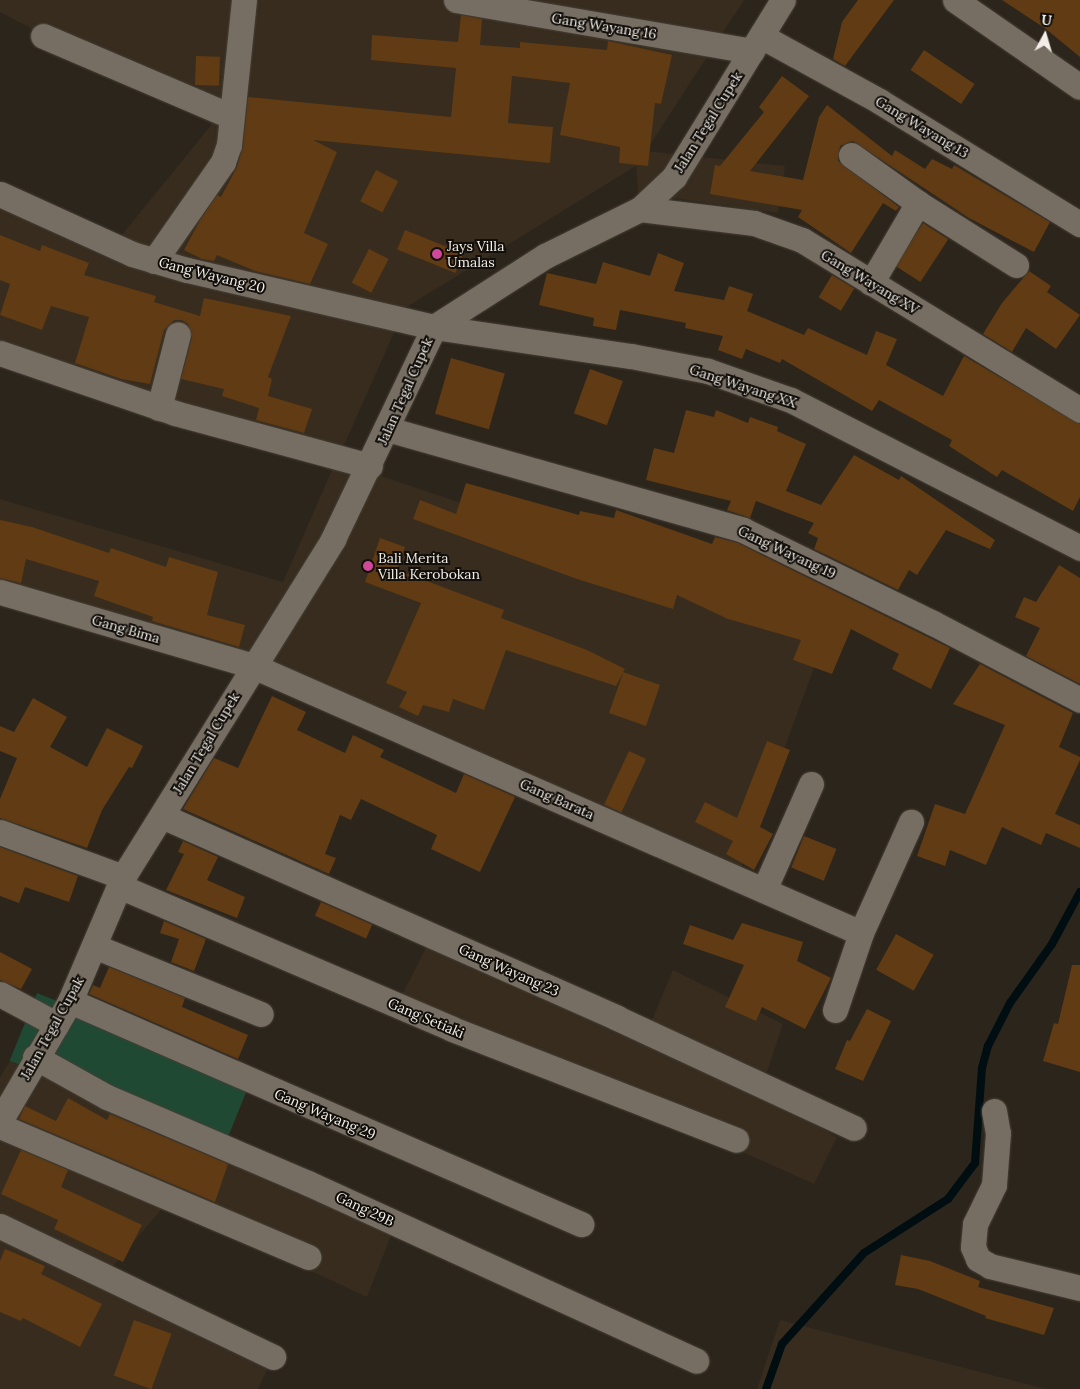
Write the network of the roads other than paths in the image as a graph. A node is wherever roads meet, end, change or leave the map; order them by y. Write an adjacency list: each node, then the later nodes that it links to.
1 (244, 0): 8 (street)
2 (456, 0): 6 (street, Gang Wayang 16)
3 (783, 0): 6 (street, Jalan Tegal Cupek)
4 (955, 0): 7 (street)
5 (43, 36): 8 (street)
6 (756, 44): 12 (street, Jalan Tegal Cupek); 13 (street, Gang Wayang 13)
7 (1080, 87)
8 (231, 116): 14 (street)
9 (852, 155): 11 (street)
10 (0, 194): 14 (street, Gang Wayang 20)
11 (918, 204): 15 (street); 16 (street)
12 (640, 209): 16 (street, Gang Wayang XV); 17 (street, Jalan Tegal Cupek)
13 (1080, 224)
14 (154, 260): 17 (street, Gang Wayang 20)
15 (1016, 265)
16 (871, 282): 21 (street, Gang Wayang XV)
17 (434, 326): 22 (street, Jalan Tegal Cupek); 24 (street, Gang Wayang XX)
18 (178, 334): 20 (street)
19 (0, 353): 20 (street)
20 (159, 408): 23 (street)
21 (1080, 410)
22 (388, 429): 23 (street, Jalan Tegal Cupek); 27 (street, Gang Wayang 19)
23 (370, 466): 26 (street, Jalan Tegal Cupek)
24 (1080, 548)
25 (0, 592): 26 (street, Gang Bima)
26 (253, 666): 29 (street, Jalan Tegal Cupek); 33 (street, Gang Barata)
27 (1080, 700)
28 (811, 784): 33 (street)
29 (162, 816): 32 (street, Jalan Tegal Cupek); 45 (street, Gang Wayang 23)
30 (911, 822): 34 (street)
31 (0, 832): 32 (street, Gang Setiaki)
32 (121, 882): 35 (street, Jalan Tegal Cupak); 46 (street, Gang Setiaki)
33 (764, 890): 34 (street, Gang Barata)
34 (861, 933): 38 (street)
35 (94, 946): 37 (street, Jalan Tegal Cupak); 39 (street)
36 (0, 994): 40 (street)
37 (70, 1001): 40 (street, Jalan Tegal Cupak); 47 (street, Gang Wayang 29)
38 (834, 1010)
39 (261, 1014)
40 (56, 1024): 41 (street, Jalan Tegal Cupak)
41 (35, 1057): 43 (street, Jalan Tegal Cupak); 52 (street, Gang 29B)
42 (994, 1111): 50 (street)
43 (0, 1121)
44 (0, 1126): 49 (street)
45 (854, 1128)
46 (736, 1140)
47 (581, 1224)
48 (0, 1226): 51 (street)
49 (308, 1258)
50 (1080, 1288)
51 (273, 1357)
52 (696, 1360)

